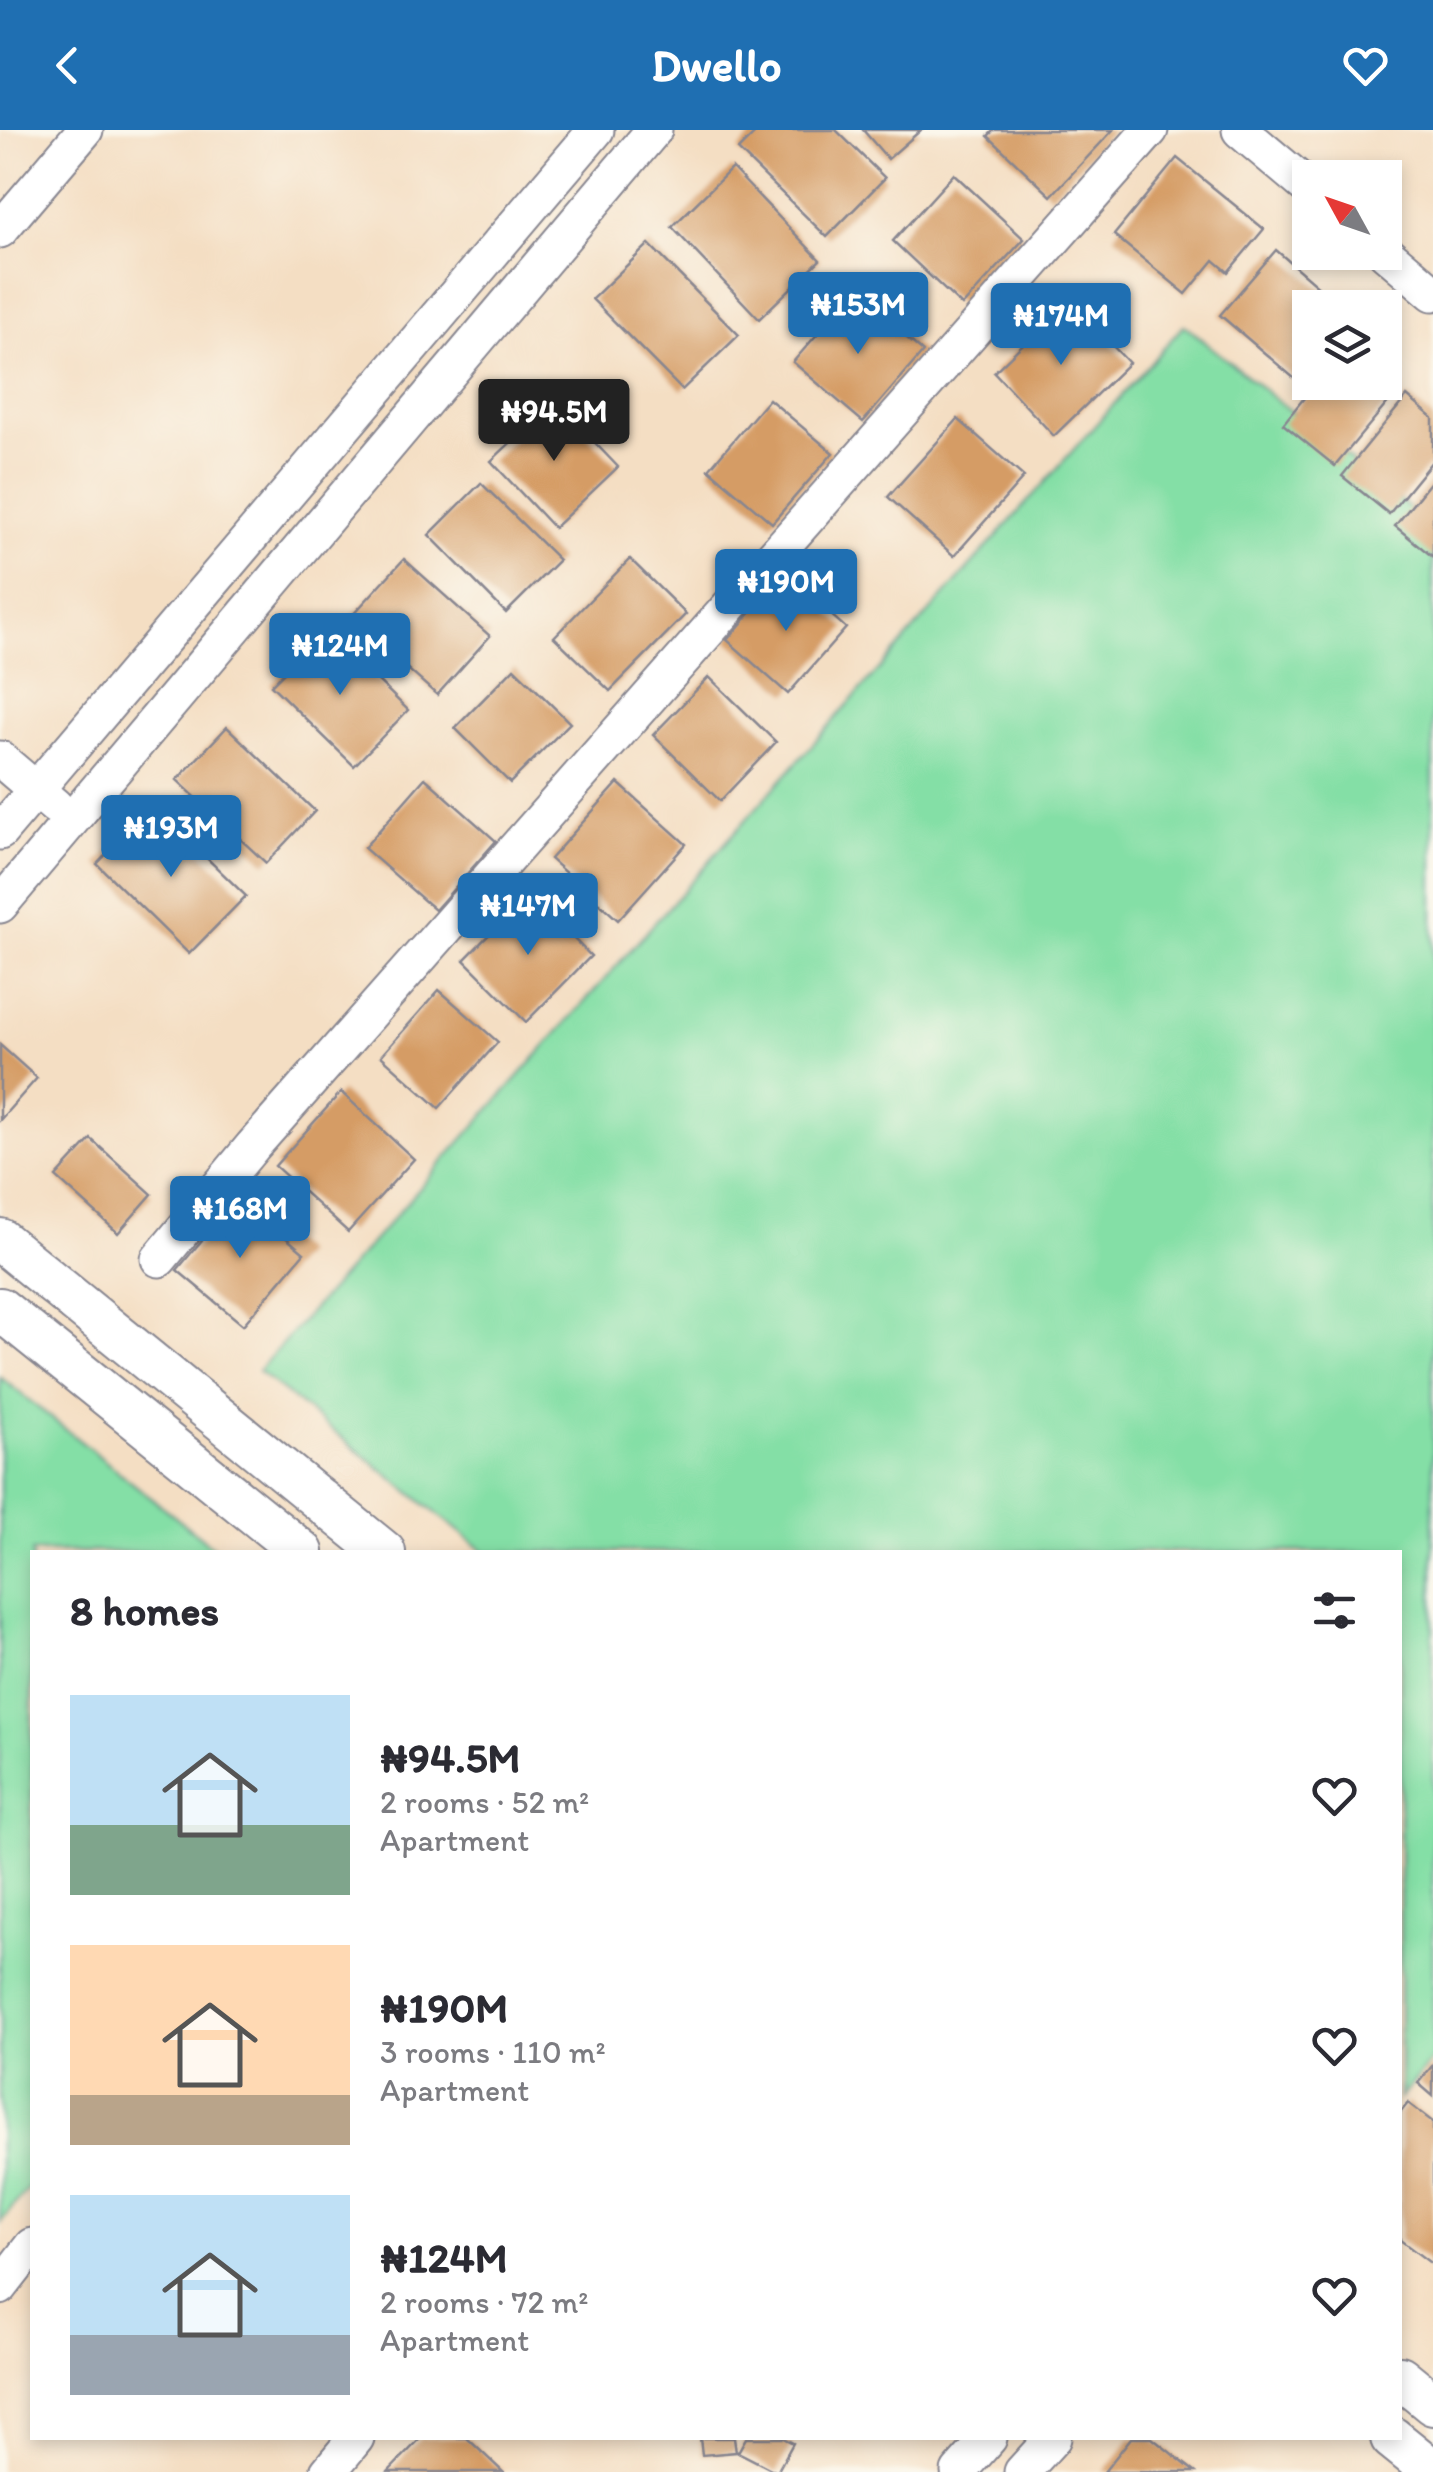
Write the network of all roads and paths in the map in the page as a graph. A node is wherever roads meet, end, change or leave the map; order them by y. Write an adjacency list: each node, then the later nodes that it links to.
1 (84, 130): 7 (street)
2 (596, 130): 11 (street)
3 (654, 130): 12 (street)
4 (1150, 130): 16 (street)
5 (1240, 130): 6 (street)
6 (1292, 173)
7 (0, 230)
8 (1402, 267): 9 (street)
9 (1433, 293)
10 (0, 759): 11 (street)
11 (37, 790): 12 (street); 13 (street)
12 (72, 820): 14 (street)
13 (0, 832)
14 (0, 906)
15 (0, 1240): 19 (street)
16 (159, 1259)
17 (0, 1309): 18 (street)
18 (300, 1550)
19 (382, 1550)
20 (30, 2249): 21 (street)
21 (0, 2287)
22 (1402, 2380): 23 (street)
23 (1433, 2404)
24 (354, 2440): 29 (street)
25 (987, 2440): 30 (street)
26 (1052, 2440): 31 (street)
27 (1394, 2440): 28 (street)
28 (1433, 2471)
29 (328, 2472)
30 (959, 2472)
31 (1022, 2472)

